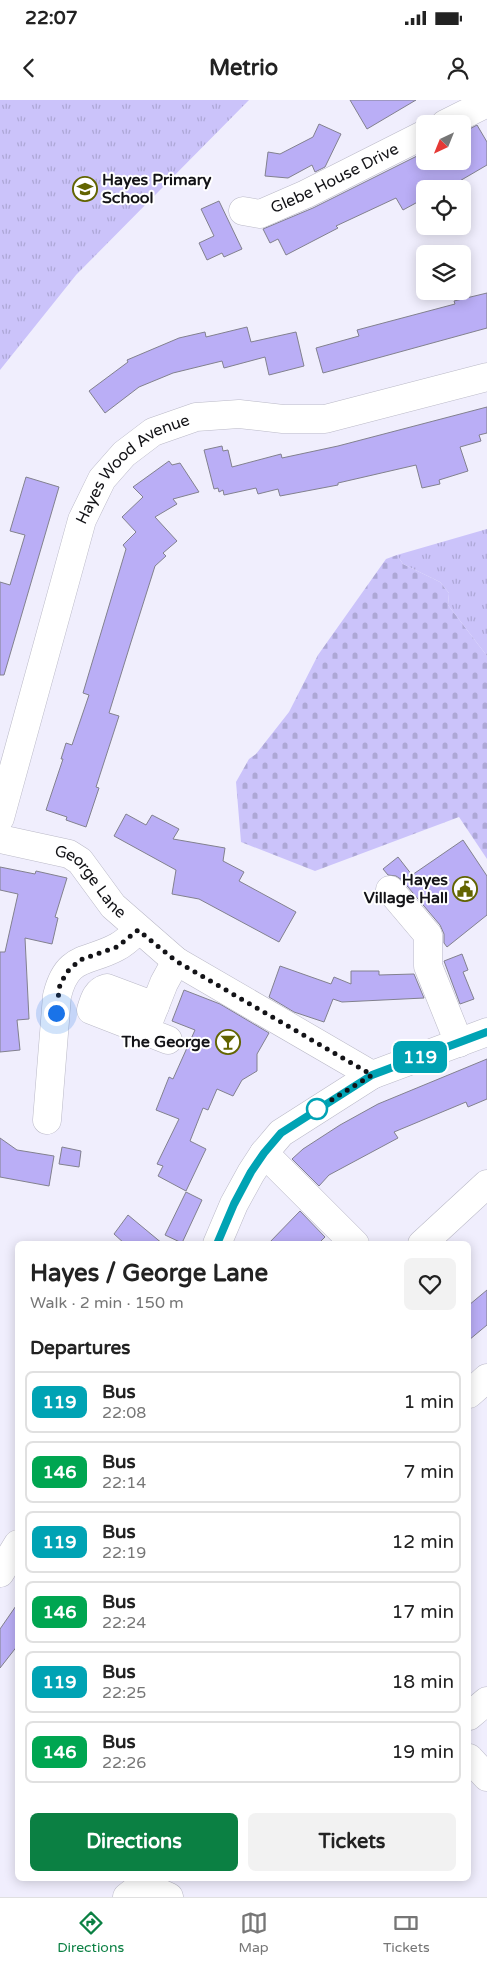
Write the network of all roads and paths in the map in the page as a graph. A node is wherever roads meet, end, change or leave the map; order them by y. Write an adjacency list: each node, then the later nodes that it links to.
1 (487, 103): 2 (street)
2 (463, 115)
3 (416, 139): 4 (street, Glebe House Drive)
4 (243, 212)
5 (487, 377): 6 (street, Hayes Wood Avenue)
6 (0, 818)
7 (0, 839): 9 (street, George Lane)
8 (390, 890): 13 (street)
9 (138, 930): 10 (street, George Lane); 15 (street)
10 (176, 961): 11 (street); 14 (street, George Lane)
11 (155, 1006): 11 (street)
12 (487, 1032): 13 (street)
13 (459, 1043): 14 (street)
14 (372, 1075): 16 (street)
15 (47, 1120)
16 (264, 1153): 18 (street); 19 (street)
17 (487, 1184): 20 (street)
18 (218, 1241)
19 (352, 1241)
20 (425, 1241)
21 (487, 1378): 22 (street)
22 (471, 1392)
23 (15, 1549): 24 (street)
24 (0, 1573)
25 (487, 1700): 26 (street)
26 (471, 1714)
27 (471, 1760): 28 (street)
28 (487, 1777)
29 (127, 1897): 30 (street)
30 (169, 1897)

